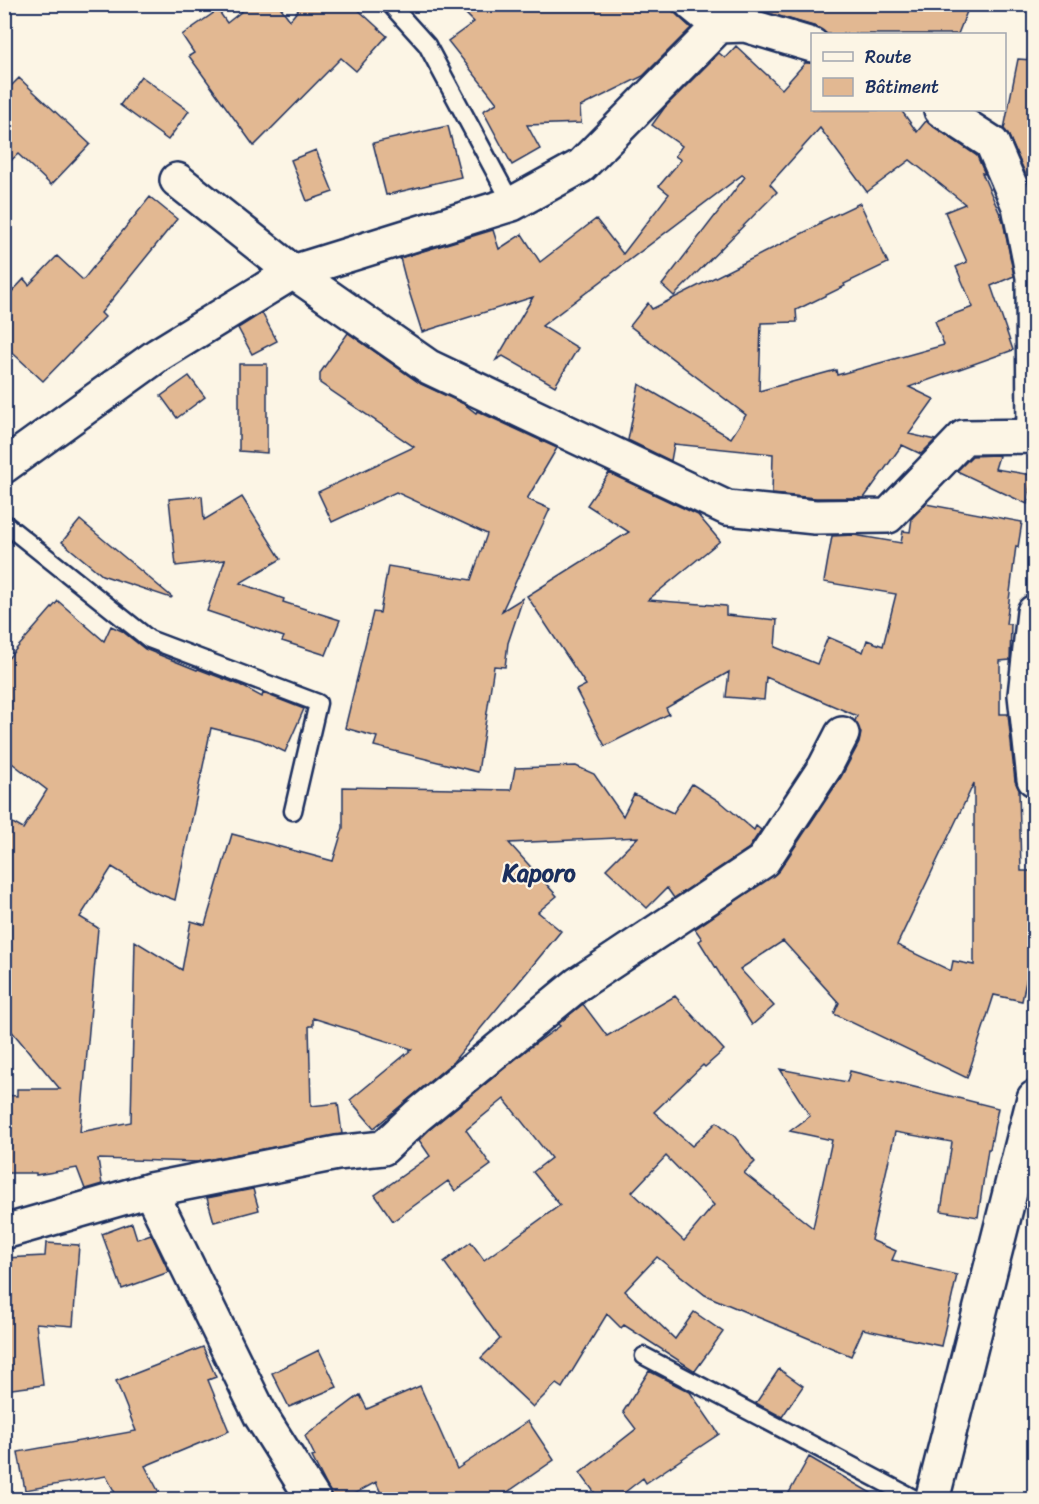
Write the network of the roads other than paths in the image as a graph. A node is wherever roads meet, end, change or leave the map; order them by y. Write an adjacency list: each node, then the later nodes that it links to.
1 (390, 4): 7 (lane)
2 (692, 4): 3 (street)
3 (724, 15): 4 (street); 7 (street)
4 (811, 44)
5 (943, 111): 8 (street)
6 (177, 180): 9 (street)
7 (512, 204): 9 (street)
8 (1027, 206): 10 (street)
9 (293, 272): 10 (street); 11 (street)
10 (1034, 436)
11 (4, 466)
12 (4, 523): 16 (lane)
13 (1035, 612): 15 (street)
14 (842, 734): 18 (street)
15 (1035, 779)
16 (293, 811)
17 (1035, 1098): 23 (street)
18 (150, 1190): 19 (street); 21 (street)
19 (4, 1232)
20 (644, 1356): 22 (lane)
21 (314, 1500)
22 (917, 1500)
23 (932, 1500)

